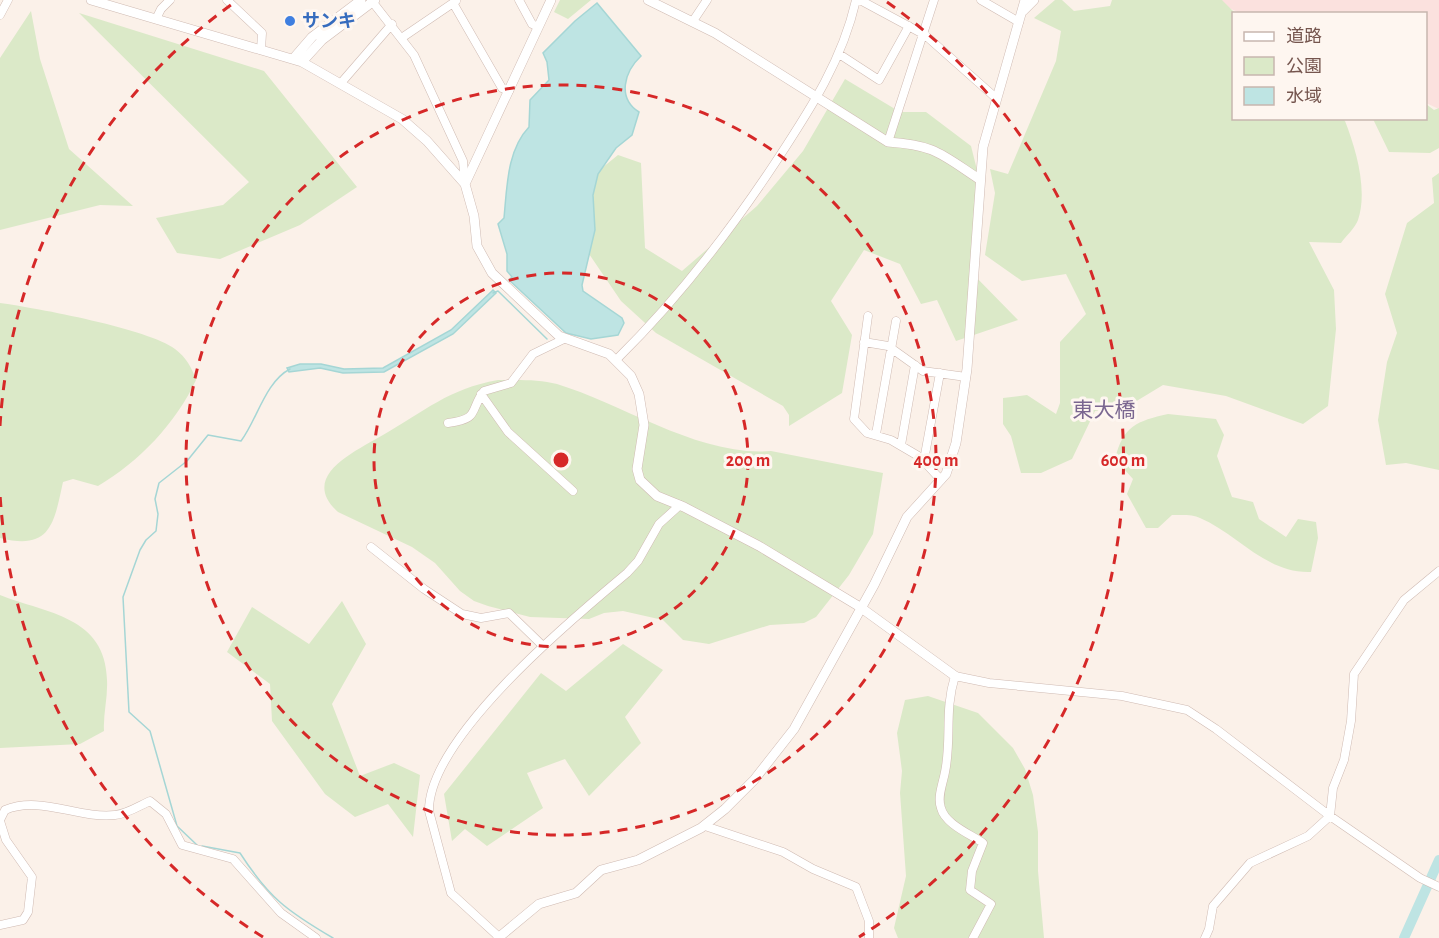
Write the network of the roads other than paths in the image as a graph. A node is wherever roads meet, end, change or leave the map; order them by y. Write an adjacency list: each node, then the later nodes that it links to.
1 (8, 0): 18 (street)
2 (92, 0): 19 (street)
3 (170, 0): 19 (street)
4 (227, 0): 27 (street)
5 (361, 0): 29 (street)
6 (519, 0): 24 (street)
7 (551, 0): 24 (street)
8 (648, 0): 20 (street)
9 (706, 0): 20 (street)
10 (858, 0): 23 (street); 28 (street)
11 (934, 0): 25 (street)
12 (981, 0): 21 (street)
13 (1025, 0): 17 (street)
14 (1034, 0): 17 (street)
15 (373, 1): 22 (street); 29 (street)
16 (455, 1): 26 (street); 31 (street)
17 (1023, 11): 21 (street)
18 (0, 15)
19 (156, 19): 27 (street)
20 (693, 21): 32 (street)
21 (1018, 22): 33 (street)
22 (392, 24): 26 (street); 30 (street)
23 (909, 26): 25 (street); 28 (street)
24 (538, 27): 31 (street)
25 (925, 35): 33 (street); 34 (street)
26 (403, 37): 36 (street)
27 (261, 50): 29 (street)
28 (839, 54): 32 (street)
29 (298, 61): 30 (street)
30 (341, 83): 36 (street)
31 (509, 91): 36 (street)
32 (819, 97): 34 (street); 42 (street)
33 (996, 98): 35 (street)
34 (888, 142): 35 (street)
35 (979, 179): 45 (street)
36 (465, 184): 39 (street)
37 (868, 316): 40 (street)
38 (896, 321): 41 (street)
39 (564, 339): 42 (street); 46 (street)
40 (864, 342): 41 (street); 48 (street)
41 (891, 348): 43 (street); 48 (street)
42 (617, 359): 53 (street)
43 (915, 365): 44 (street); 49 (street)
44 (940, 373): 45 (street); 50 (street)
45 (966, 377): 51 (street)
46 (481, 394): 47 (street); 52 (street)
47 (448, 423)
48 (876, 434): 49 (street)
49 (901, 444): 50 (street)
50 (924, 460): 51 (street)
51 (941, 480): 56 (street)
52 (573, 491)
53 (680, 506): 56 (street); 57 (street)
54 (371, 547): 57 (street)
55 (1439, 571): 59 (street)
56 (860, 606): 58 (street); 61 (street)
57 (542, 645): 64 (street)
58 (955, 676): 59 (street); 67 (street)
59 (1330, 816): 62 (street); 68 (street)
60 (0, 820): 63 (street); 65 (street)
61 (705, 826): 64 (street); 66 (street)
62 (1439, 887)
63 (0, 925)
64 (499, 937)
65 (316, 938)
66 (869, 938)
67 (973, 938)
68 (1204, 938)

